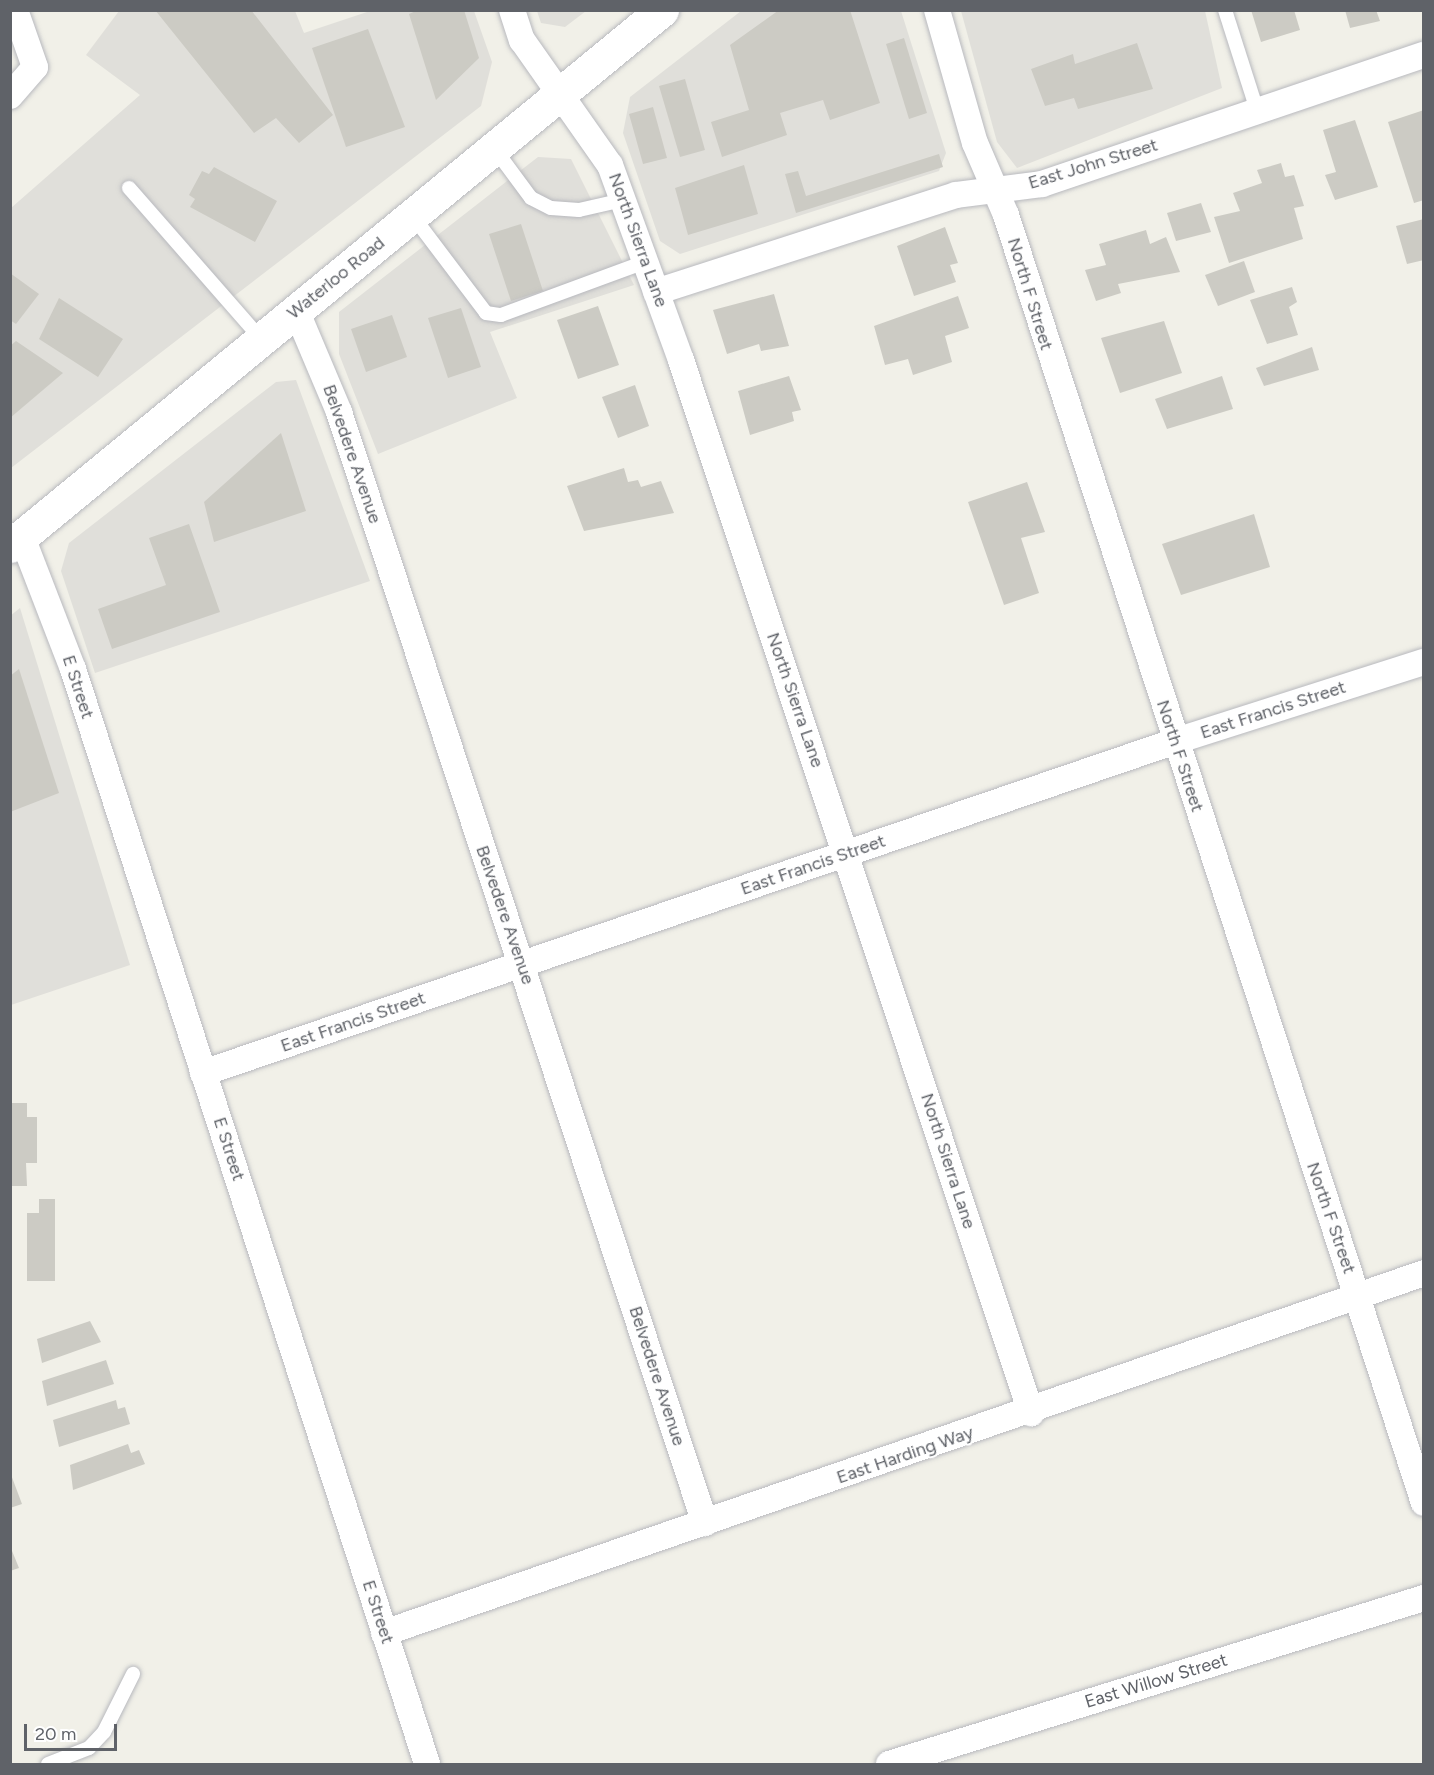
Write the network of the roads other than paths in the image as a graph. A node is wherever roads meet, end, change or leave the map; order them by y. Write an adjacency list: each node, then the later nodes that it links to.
1 (15, 10): 6 (street)
2 (512, 10): 8 (street, North Sierra Lane)
3 (662, 10): 8 (main road, Waterloo Road)
4 (937, 10): 13 (street, North F Street)
5 (1225, 10): 10 (lane)
6 (20, 35): 9 (street)
7 (1424, 55): 10 (street, East John Street)
8 (560, 94): 11 (main road, Waterloo Road); 14 (street, North Sierra Lane)
9 (10, 96)
10 (1257, 110): 13 (street, East John Street)
11 (494, 148): 14 (lane); 15 (main road, Waterloo Road)
12 (129, 188): 19 (lane)
13 (994, 191): 17 (street, East John Street); 22 (street, North F Street)
14 (623, 200): 16 (street, North Sierra Lane)
15 (412, 215): 16 (lane); 18 (main road, Waterloo Road)
16 (645, 262): 17 (street, North Sierra Lane)
17 (656, 292): 23 (street, North Sierra Lane)
18 (296, 310): 19 (main road, Waterloo Road); 24 (street, Belvedere Avenue)
19 (261, 339): 20 (main road, Waterloo Road)
20 (16, 542): 25 (street, E Street)
21 (1424, 662): 22 (street, East Francis Street)
22 (1176, 741): 23 (street, East Francis Street); 27 (street, North F Street)
23 (847, 854): 24 (street, East Francis Street); 28 (street, North Sierra Lane)
24 (520, 965): 25 (street, East Francis Street); 30 (street, Belvedere Avenue)
25 (203, 1073): 32 (street, E Street)
26 (1424, 1273): 27 (street, East Harding Way)
27 (1358, 1296): 28 (street, East Harding Way); 29 (street, North F Street)
28 (1031, 1413): 30 (street, East Harding Way)
29 (1424, 1503)
30 (705, 1523): 32 (street, East Harding Way)
31 (1424, 1598): 36 (street, East Willow Street)
32 (384, 1633): 35 (street, E Street)
33 (133, 1674): 34 (lane)
34 (48, 1764)
35 (427, 1764)
36 (889, 1764)

